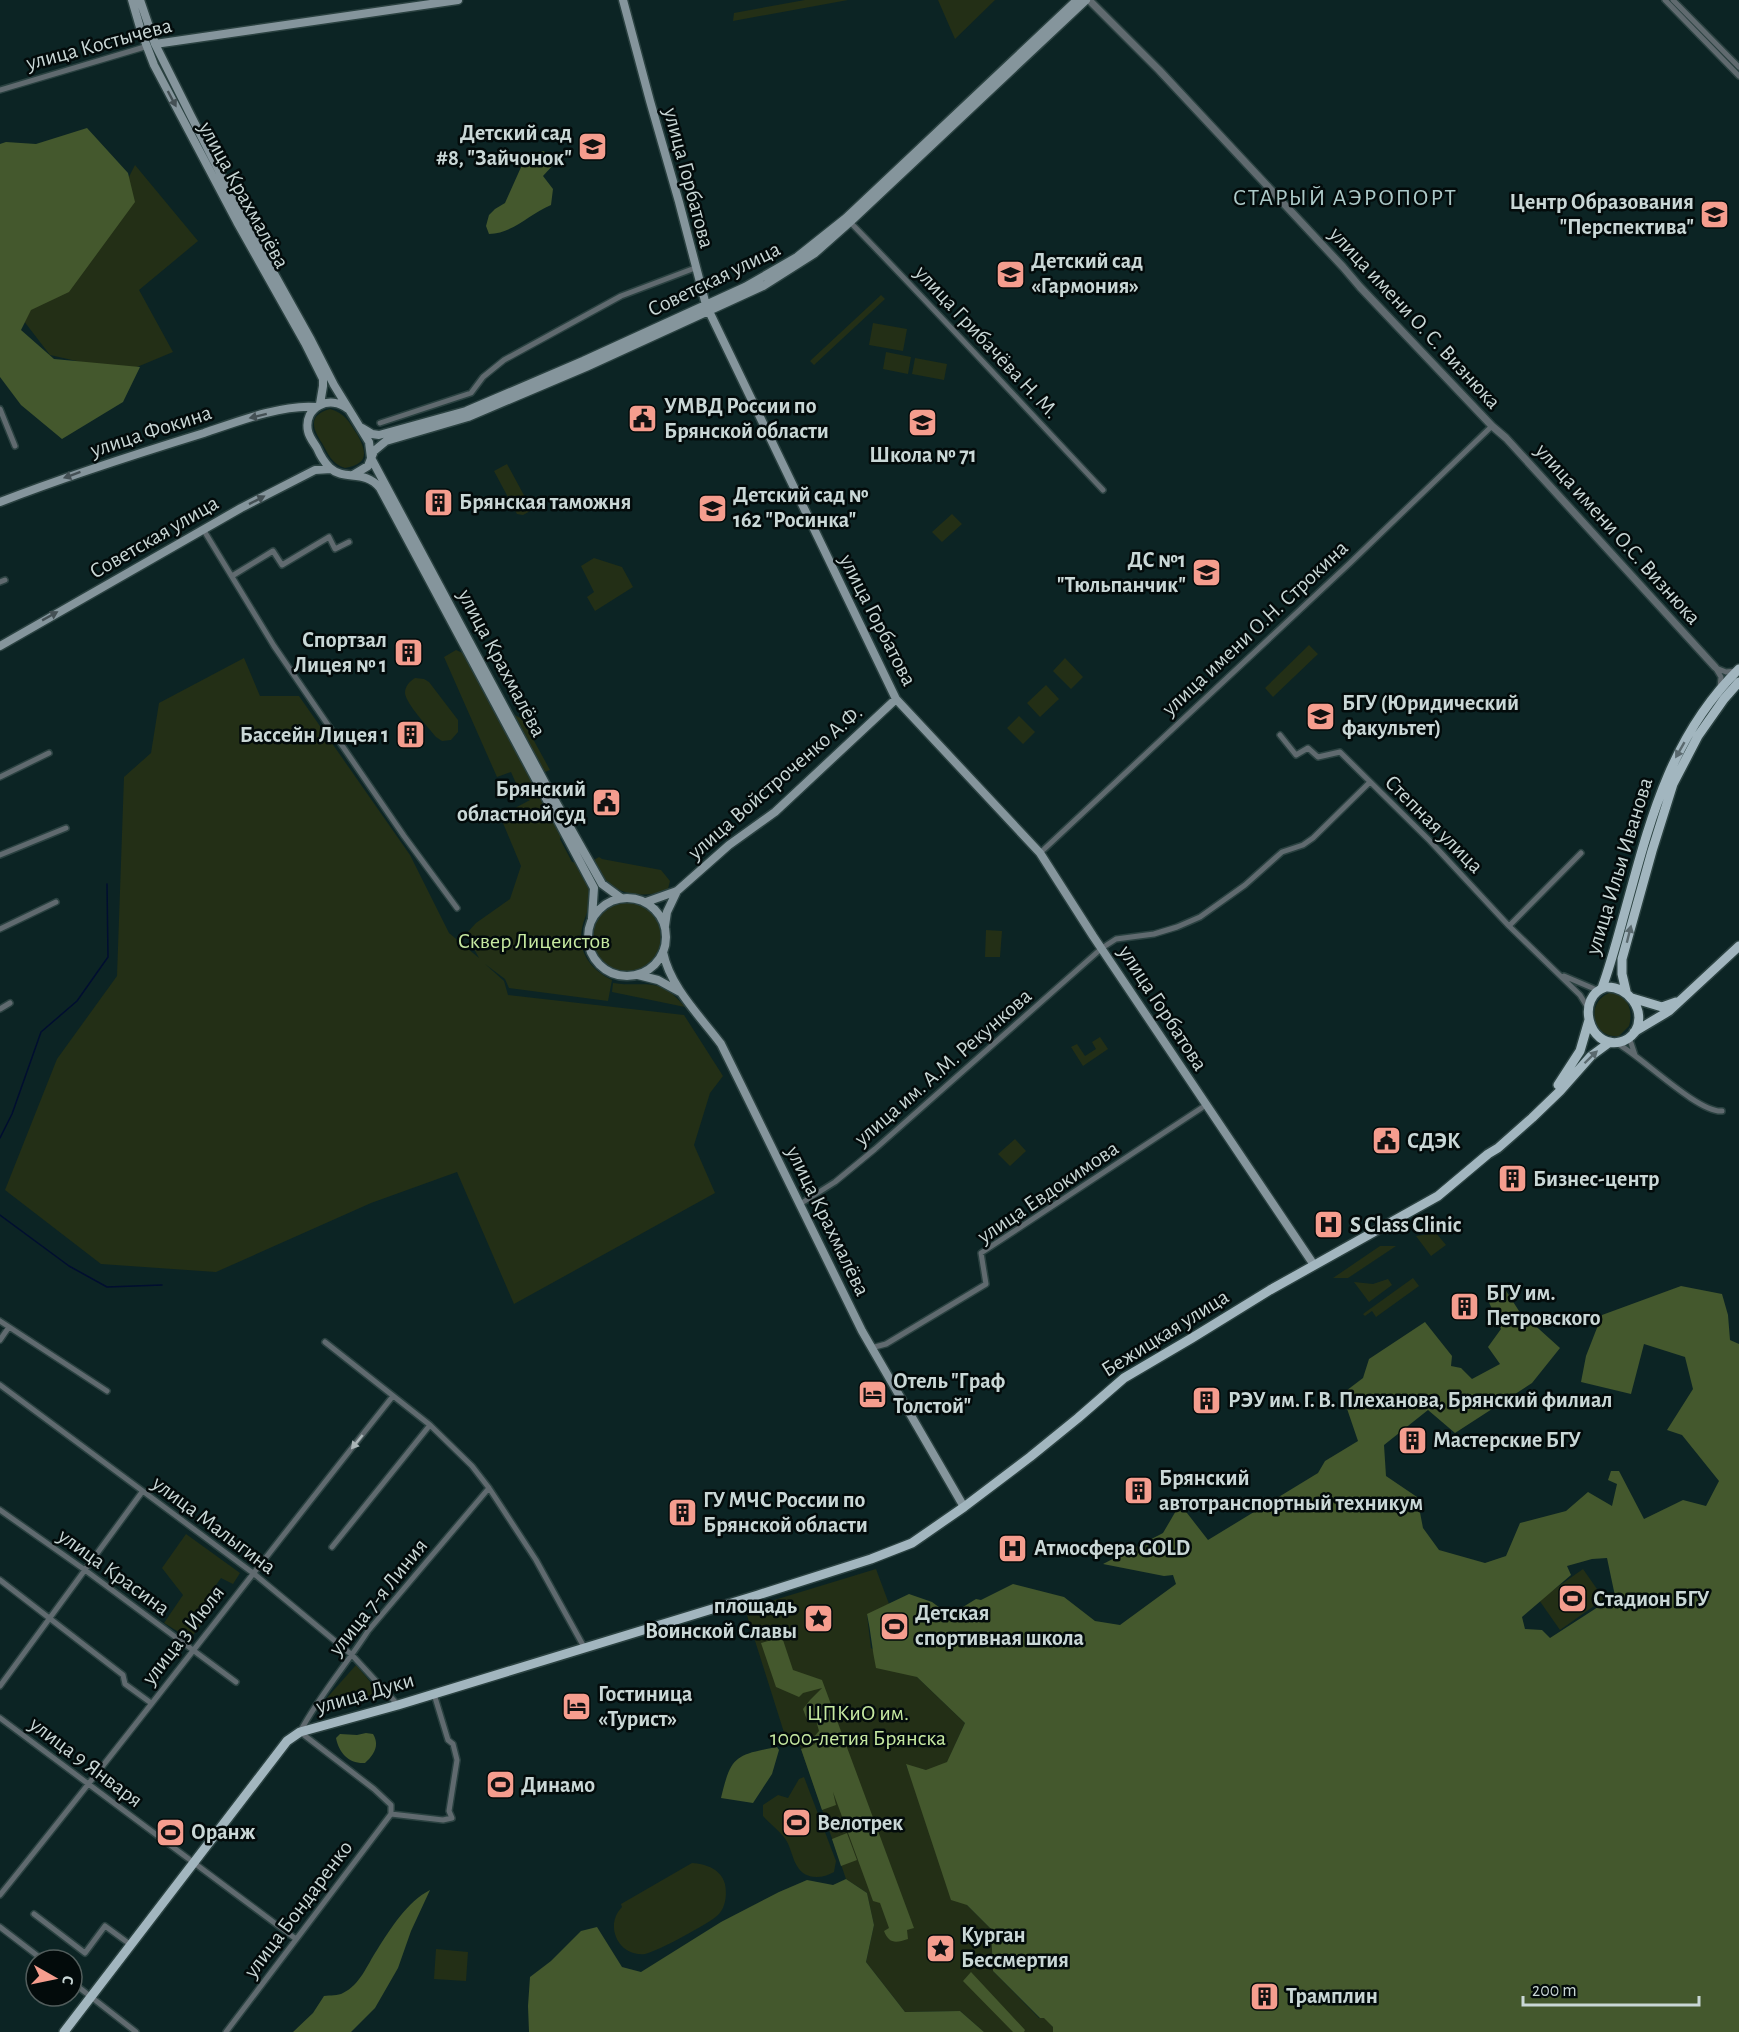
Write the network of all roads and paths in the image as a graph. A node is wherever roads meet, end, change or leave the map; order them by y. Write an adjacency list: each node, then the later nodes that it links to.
1 (132, 0): 9 (main road, улица Крахмалёва)
2 (140, 0): 9 (main road, улица Крахмалёва)
3 (458, 0): 9 (main road, улица Костычева)
4 (623, 0): 14 (main road, улица Горбатова)
5 (1077, 0): 13 (main road, Советская улица)
6 (1088, 0): 13 (main road, Советская улица); 21 (street, улица имени О. С. Визнюка)
7 (1665, 0): 11 (street)
8 (1673, 0): 10 (street)
9 (151, 45): 12 (street, улица Костычева); 16 (main road, улица Крахмалёва, one-way to 16); 18 (main road, улица Крахмалёва)
10 (1739, 67)
11 (1739, 76)
12 (0, 90)
13 (848, 220): 15 (main road, Советская улица); 26 (street, улица Грибачёва Н. М.)
14 (695, 267): 15 (main road, улица Горбатова); 19 (street)
15 (707, 308): 20 (main road, Советская улица); 23 (main road, Советская улица); 36 (main road, улица Горбатова)
16 (318, 406): 18 (main road); 24 (main road); 27 (main road, улица Фокина, one-way to 27)
17 (0, 409): 22 (street)
18 (349, 410): 20 (main road)
19 (380, 423)
20 (359, 426): 23 (main road)
21 (1492, 426): 32 (street, улица имени О.С. Визнюка); 42 (street, улица имени О.Н. Строкина)
22 (15, 446)
23 (372, 458): 25 (main road); 45 (main road, улица Крахмалёва)
24 (330, 469): 25 (main road); 28 (main road, Советская улица, one-way to 24)
25 (353, 475): 45 (main road)
26 (1103, 490)
27 (0, 502)
28 (203, 529): 30 (street); 31 (main road, Советская улица, one-way to 28)
29 (349, 542): 30 (street)
30 (232, 576): 50 (street)
31 (0, 646)
32 (1715, 668): 33 (street); 35 (street)
33 (1738, 670): 35 (main road, улица Ильи Иванова)
34 (1739, 682): 62 (main road, улица Ильи Иванова, one-way to 34)
35 (1720, 690): 60 (main road, улица Ильи Иванова, one-way to 60)
36 (896, 699): 42 (main road, улица Горбатова); 46 (main road, улица Войстроченко А.Ф.)
37 (1280, 735): 40 (street, Степная улица)
38 (49, 753): 39 (street)
39 (0, 777)
40 (1370, 782): 53 (street, Степная улица); 56 (street, улица им. А.М. Рекункова)
41 (66, 828): 44 (street)
42 (1040, 853): 56 (main road, улица Горбатова)
43 (1581, 853): 53 (street, улица Ильи Иванова)
44 (0, 855)
45 (598, 886): 47 (main road); 51 (main road)
46 (677, 891): 49 (main road); 52 (main road, улица Крахмалёва)
47 (621, 898): 49 (main road); 51 (main road)
48 (56, 902): 54 (street)
49 (646, 902): 52 (main road)
50 (457, 908)
51 (592, 918): 59 (main road)
52 (665, 926): 57 (main road, улица Крахмалёва)
53 (1509, 926): 58 (street, Степная улица)
54 (0, 929)
55 (1739, 946): 63 (main road)
56 (1102, 948): 71 (main road, улица Горбатова); 74 (street, улица им. А.М. Рекункова)
57 (663, 952): 59 (main road); 61 (main road, улица Крахмалёва)
58 (1557, 972): 60 (street); 65 (street, Степная улица)
59 (638, 975): 61 (main road)
60 (1600, 989): 62 (main road); 65 (main road)
61 (680, 993): 74 (main road, улица Крахмалёва)
62 (1629, 994): 63 (main road); 68 (main road)
63 (1680, 999): 68 (main road)
64 (10, 1003): 66 (street)
65 (1588, 1008): 67 (main road)
66 (0, 1009)
67 (1589, 1020): 69 (main road); 73 (main road)
68 (1632, 1035): 69 (main road); 70 (street)
69 (1613, 1043): 70 (street); 73 (main road, one-way to 69)
70 (1636, 1056): 72 (street)
71 (1206, 1105): 75 (main road, улица Горбатова); 80 (street, улица Евдокимова)
72 (1722, 1111)
73 (1488, 1154): 75 (main road, Бежицкая улица)
74 (800, 1204): 80 (main road, улица Крахмалёва)
75 (1314, 1265): 87 (main road, Бежицкая улица)
76 (0, 1321): 77 (street)
77 (9, 1327): 78 (street); 82 (street)
78 (0, 1340)
79 (325, 1342): 83 (street)
80 (871, 1348): 87 (main road, улица Крахмалёва)
81 (0, 1385): 86 (street, улица Малыгина)
82 (107, 1391)
83 (393, 1396): 84 (street); 91 (street, улица 3 Июля, one-way to 91)
84 (430, 1425): 85 (street); 89 (street)
85 (489, 1488): 95 (street); 97 (street, улица 7-я Линия)
86 (142, 1492): 90 (street); 91 (street, улица Малыгина)
87 (964, 1507): 93 (main road, Бежицкая улица)
88 (0, 1510): 90 (street, улица Красина)
89 (332, 1547)
90 (85, 1570): 94 (street); 96 (street, улица Красина)
91 (253, 1573): 96 (street, улица 3 Июля); 97 (street, улица Малыгина)
92 (0, 1580): 94 (street)
93 (806, 1580): 95 (main road, улица Дуки)
94 (50, 1619): 99 (street); 101 (street)
95 (584, 1647): 100 (main road, улица Дуки)
96 (193, 1650): 98 (street, улица Красина); 101 (street, улица 3 Июля)
97 (352, 1655): 102 (street, улица Малыгина); 104 (street, улица 7-я Линия)
98 (236, 1682)
99 (0, 1686)
100 (434, 1694): 102 (main road, улица Дуки); 106 (street)
101 (151, 1703): 105 (street, улица 3 Июля)
102 (398, 1705): 104 (main road, улица Дуки)
103 (0, 1718): 105 (street, улица 9 Января)
104 (300, 1732): 106 (street); 107 (main road, улица Дуки)
105 (89, 1784): 107 (street, улица 9 Января); 108 (street, улица 3 Июля)
106 (391, 1814): 111 (street, улица Бондаренко)
107 (194, 1864): 111 (street, улица 9 Января); 112 (main road, улица Дуки)
108 (0, 1895)
109 (34, 1914): 112 (street)
110 (0, 1927): 113 (street)
111 (296, 1939): 118 (street, улица Бондаренко)
112 (131, 1946): 115 (main road, улица Дуки)
113 (27, 1948)
114 (84, 1991): 115 (street)
115 (91, 1996): 116 (main road, улица Дуки); 117 (street)
116 (64, 2032)
117 (136, 2032)
118 (226, 2032)

